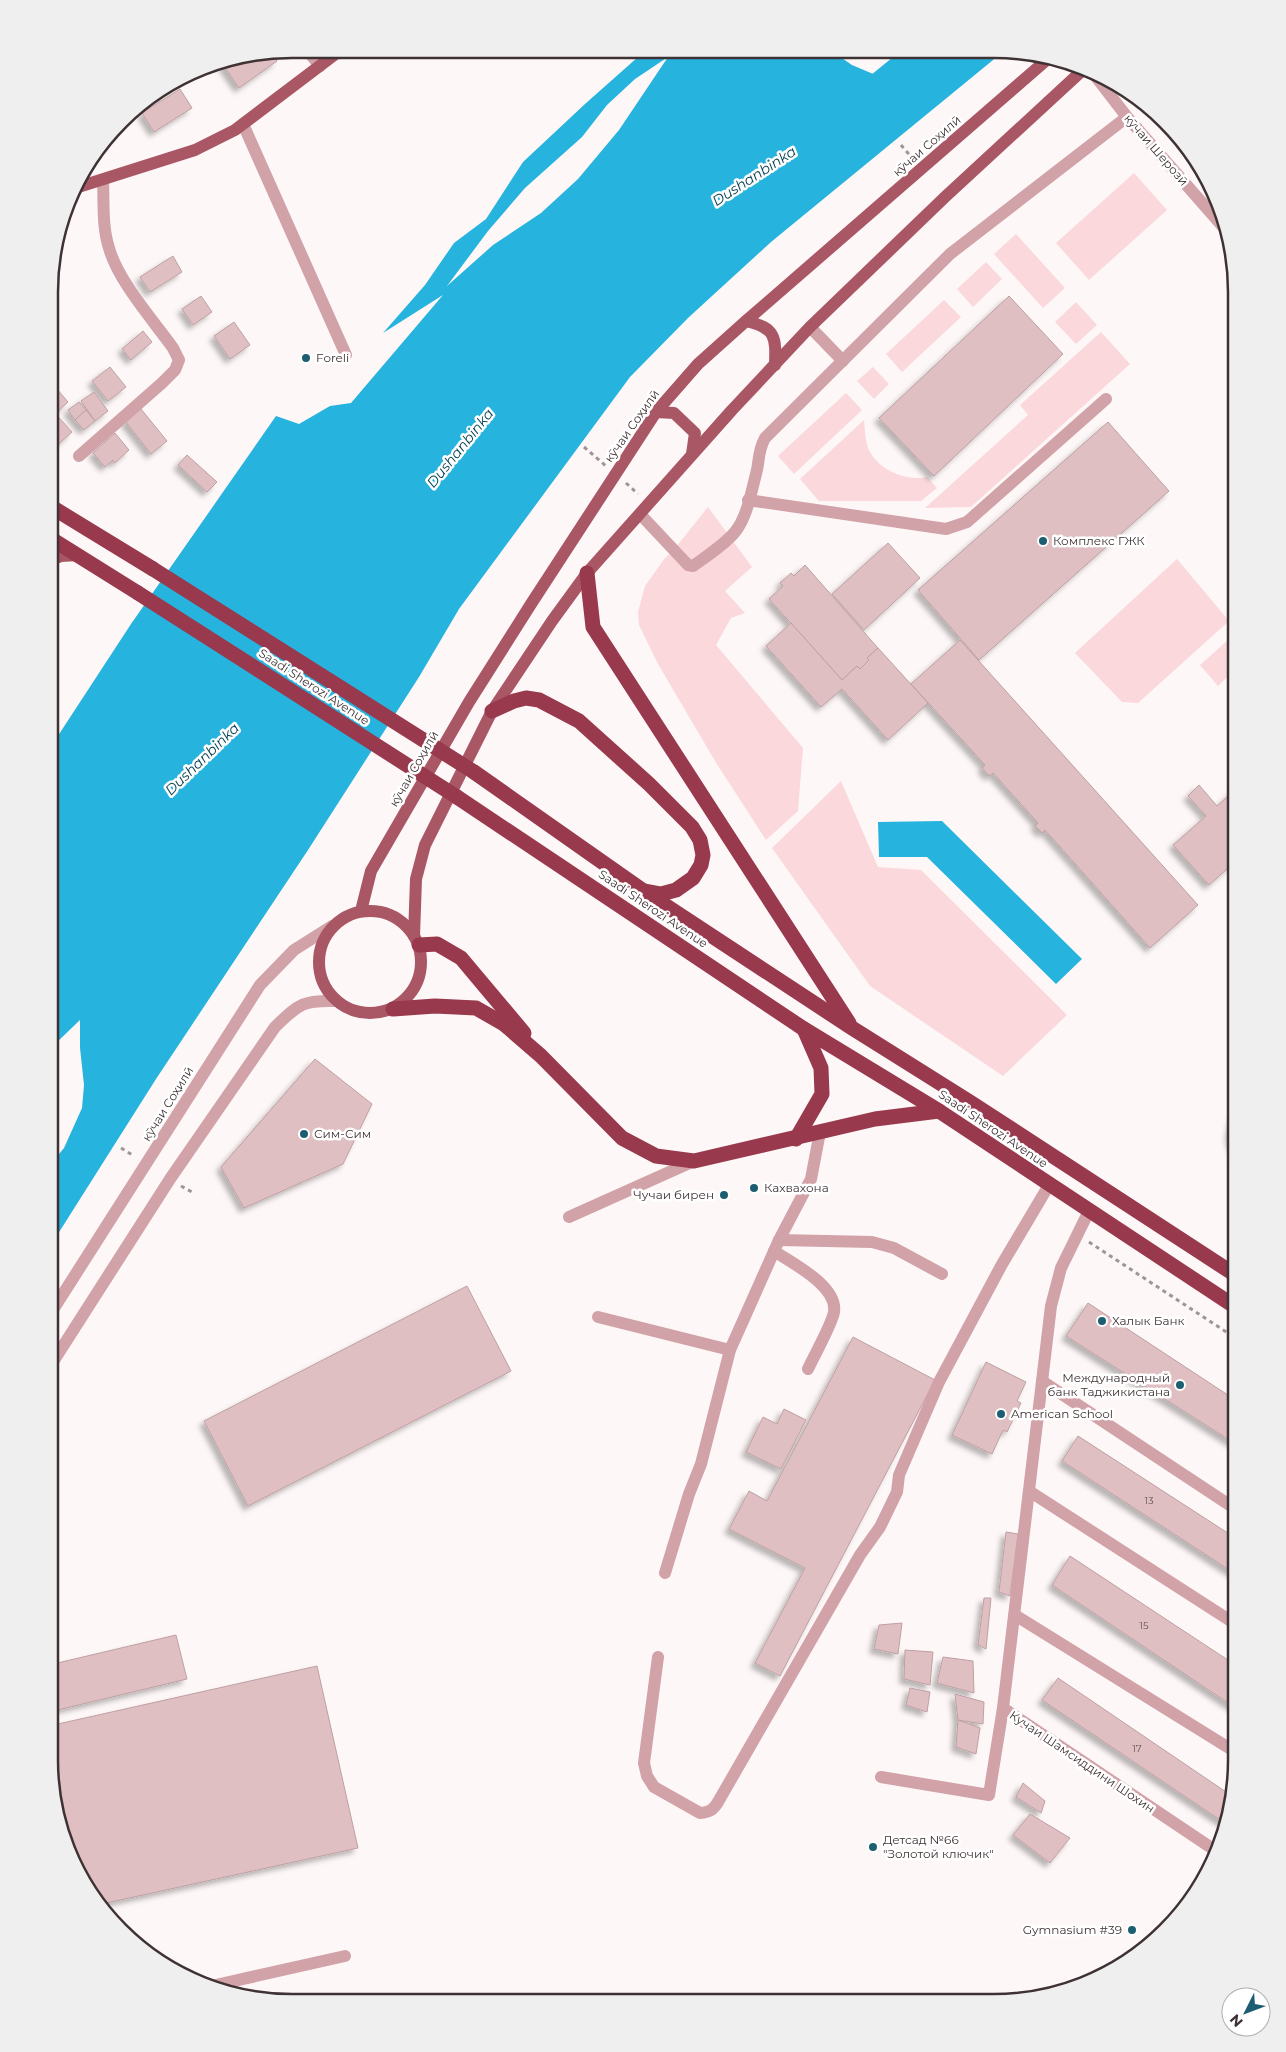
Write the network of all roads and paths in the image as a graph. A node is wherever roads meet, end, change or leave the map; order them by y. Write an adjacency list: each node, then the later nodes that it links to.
1 (313, 58): 4 (street)
2 (330, 58): 4 (main road)
3 (1043, 63): 12 (main road, кӯчаи Соҳилӣ)
4 (320, 66): 8 (main road)
5 (1079, 73): 13 (main road)
6 (1101, 84): 7 (street, кӯчаи Шерозӣ)
7 (1127, 117): 11 (street, кӯчаи Шерозӣ); 15 (street)
8 (243, 124): 9 (main road); 14 (street)
9 (103, 180): 10 (main road); 20 (street)
10 (83, 186)
11 (1217, 220)
12 (746, 320): 16 (main road); 18 (main road, кӯчаи Соҳилӣ)
13 (810, 327): 15 (street); 16 (main road)
14 (346, 355)
15 (843, 361): 21 (street)
16 (775, 365): 19 (main road)
17 (1106, 399): 21 (street)
18 (656, 412): 19 (main road); 30 (main road, кӯчаи Соҳилӣ)
19 (692, 454): 23 (main road)
20 (79, 456)
21 (748, 500): 23 (street)
22 (58, 511): 29 (highway, Saadi Sherozi Avenue, bridge)
23 (640, 514): 27 (main road)
24 (58, 543): 25 (highway, Saadi Sherozi Avenue)
25 (79, 555): 26 (main road); 36 (highway, Saadi Sherozi Avenue, bridge)
26 (58, 557)
27 (587, 573): 28 (main road); 35 (highway)
28 (492, 711): 29 (highway); 32 (main road)
29 (642, 890): 35 (highway, Saadi Sherozi Avenue)
30 (361, 911): 31 (main road); 32 (main road)
31 (332, 926): 33 (main road); 49 (street, кӯчаи Соҳилӣ)
32 (417, 941): 34 (main road); 37 (highway)
33 (336, 1001): 34 (main road); 54 (street)
34 (393, 1009): 37 (highway)
35 (852, 1028): 47 (highway, Saadi Sherozi Avenue)
36 (804, 1029): 38 (highway, Saadi Sherozi Avenue); 40 (highway)
37 (541, 1056): 41 (highway)
38 (940, 1111): 39 (highway); 42 (highway, Saadi Sherozi Avenue)
39 (820, 1132): 40 (highway); 46 (street)
40 (796, 1138): 41 (highway)
41 (694, 1162): 44 (street)
42 (1050, 1185): 43 (highway, Saadi Sherozi Avenue); 62 (street)
43 (1089, 1212): 45 (street, Кучаи Шамсиддини Шохин); 50 (highway, Saadi Sherozi Avenue)
44 (569, 1217)
45 (1078, 1234): 52 (path); 56 (street, Кучаи Шамсиддини Шохин)
46 (776, 1245): 48 (street); 53 (street); 55 (street)
47 (1228, 1270)
48 (942, 1274)
49 (58, 1302)
50 (1228, 1302)
51 (598, 1317): 53 (street)
52 (1228, 1333)
53 (730, 1350): 59 (street)
54 (58, 1354)
55 (808, 1369)
56 (1042, 1381): 57 (street, Кучаи Шамсиддини Шохин); 58 (street)
57 (1029, 1492): 60 (street, Кучаи Шамсиддини Шохин); 61 (street)
58 (1228, 1504)
59 (665, 1573)
60 (1015, 1615): 63 (street, Кучаи Шамсиддини Шохин); 64 (street)
61 (1228, 1619)
62 (658, 1658)
63 (1003, 1708): 65 (street); 66 (street, Кучаи Шамсиддини Шохин)
64 (1228, 1747)
65 (882, 1777)
66 (1212, 1848)
67 (345, 1956): 68 (street)
68 (222, 1984)

